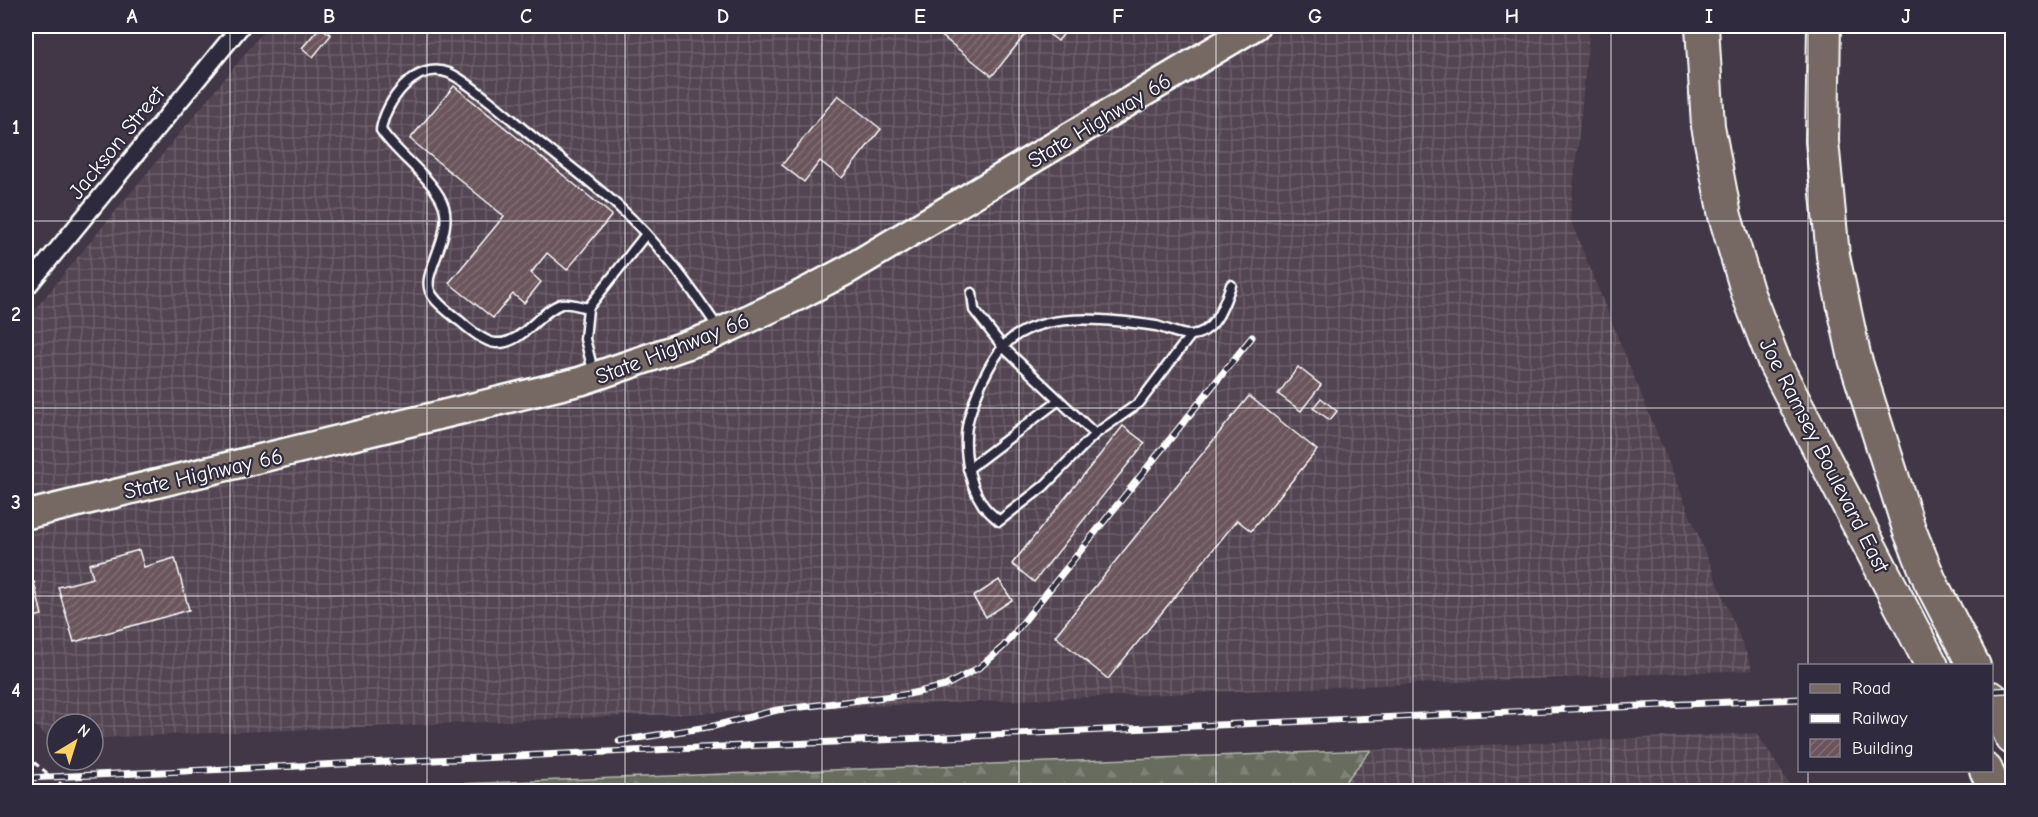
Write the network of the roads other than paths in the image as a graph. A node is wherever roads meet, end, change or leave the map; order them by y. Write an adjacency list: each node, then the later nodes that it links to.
1 (241, 26): 9 (street, Jackson Street)
2 (1255, 26): 12 (main road, State Highway 66)
3 (1702, 26): 20 (highway, Joe Ramsey Boulevard East)
4 (1824, 26): 7 (highway, Joe Ramsey Boulevard East)
5 (1837, 26): 7 (highway)
6 (646, 234): 11 (lane); 11 (lane); 12 (lane)
7 (1833, 256): 21 (highway, Joe Ramsey Boulevard East)
8 (1231, 285): 13 (lane)
9 (26, 288)
10 (972, 293): 14 (lane)
11 (588, 308): 15 (lane)
12 (721, 332): 15 (main road, State Highway 66)
13 (1190, 336): 14 (lane); 17 (lane)
14 (1003, 346): 16 (lane); 18 (lane)
15 (595, 377): 19 (main road, State Highway 66)
16 (1059, 400): 17 (lane); 18 (lane)
17 (1095, 434): 18 (lane)
18 (968, 469)
19 (26, 514)
20 (1931, 664)
21 (1973, 664)
22 (1993, 700): 23 (highway)
23 (2013, 738)
24 (1986, 772): 25 (highway)
25 (1996, 792)

